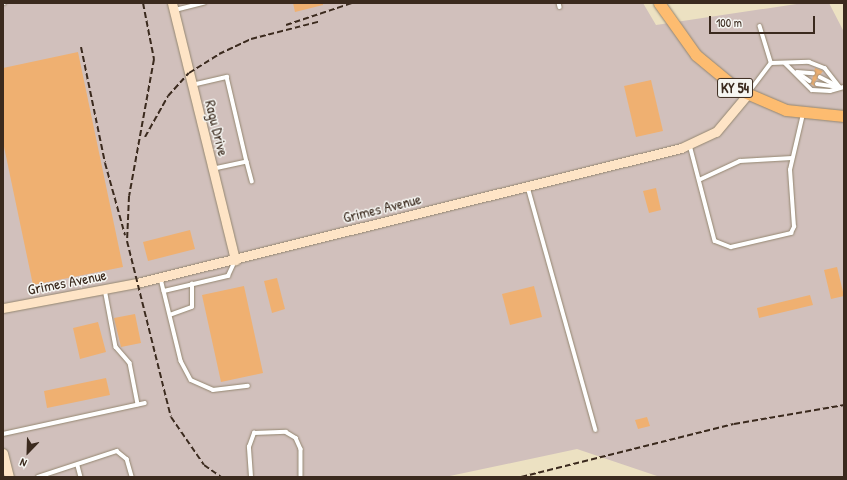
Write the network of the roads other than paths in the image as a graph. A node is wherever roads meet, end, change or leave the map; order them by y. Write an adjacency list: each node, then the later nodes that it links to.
1 (204, 3): 3 (lane)
2 (659, 3): 14 (main road, KY 54)
3 (173, 6): 12 (street, Ragu Drive)
4 (760, 26): 5 (lane)
5 (771, 63): 6 (lane); 14 (lane)
6 (785, 63): 7 (lane); 13 (lane)
7 (797, 72): 8 (lane); 10 (lane); 13 (lane)
8 (813, 74)
9 (820, 77): 13 (lane)
10 (810, 81)
11 (817, 84): 13 (lane)
12 (192, 86): 19 (lane); 20 (street, Ragu Drive)
13 (842, 87)
14 (747, 95): 15 (main road, KY 54); 17 (street, Grimes Avenue)
15 (802, 114): 16 (main road, KY 54); 18 (lane)
16 (844, 116)
17 (690, 145): 21 (lane); 23 (street, Grimes Avenue)
18 (792, 158): 21 (lane); 21 (lane)
19 (246, 162): 20 (lane); 22 (lane)
20 (213, 170): 24 (street, Ragu Drive)
21 (699, 180)
22 (252, 181)
23 (528, 186): 24 (street, Grimes Avenue); 34 (lane)
24 (235, 260): 25 (street, Grimes Avenue); 26 (lane)
25 (160, 278): 27 (street, Grimes Avenue); 28 (lane)
26 (192, 284): 28 (lane); 30 (lane)
27 (105, 289): 29 (street, Grimes Avenue); 33 (lane)
28 (164, 291): 30 (lane)
29 (3, 308)
30 (170, 315): 31 (lane)
31 (248, 386)
32 (145, 403): 33 (lane)
33 (138, 404): 35 (lane)
34 (596, 430)
35 (3, 434)
36 (3, 453): 38 (street)
37 (78, 466): 39 (lane); 40 (lane); 41 (lane)
38 (9, 477)
39 (38, 477)
40 (81, 477)
41 (132, 477)
42 (251, 477): 43 (lane)
43 (301, 477)

